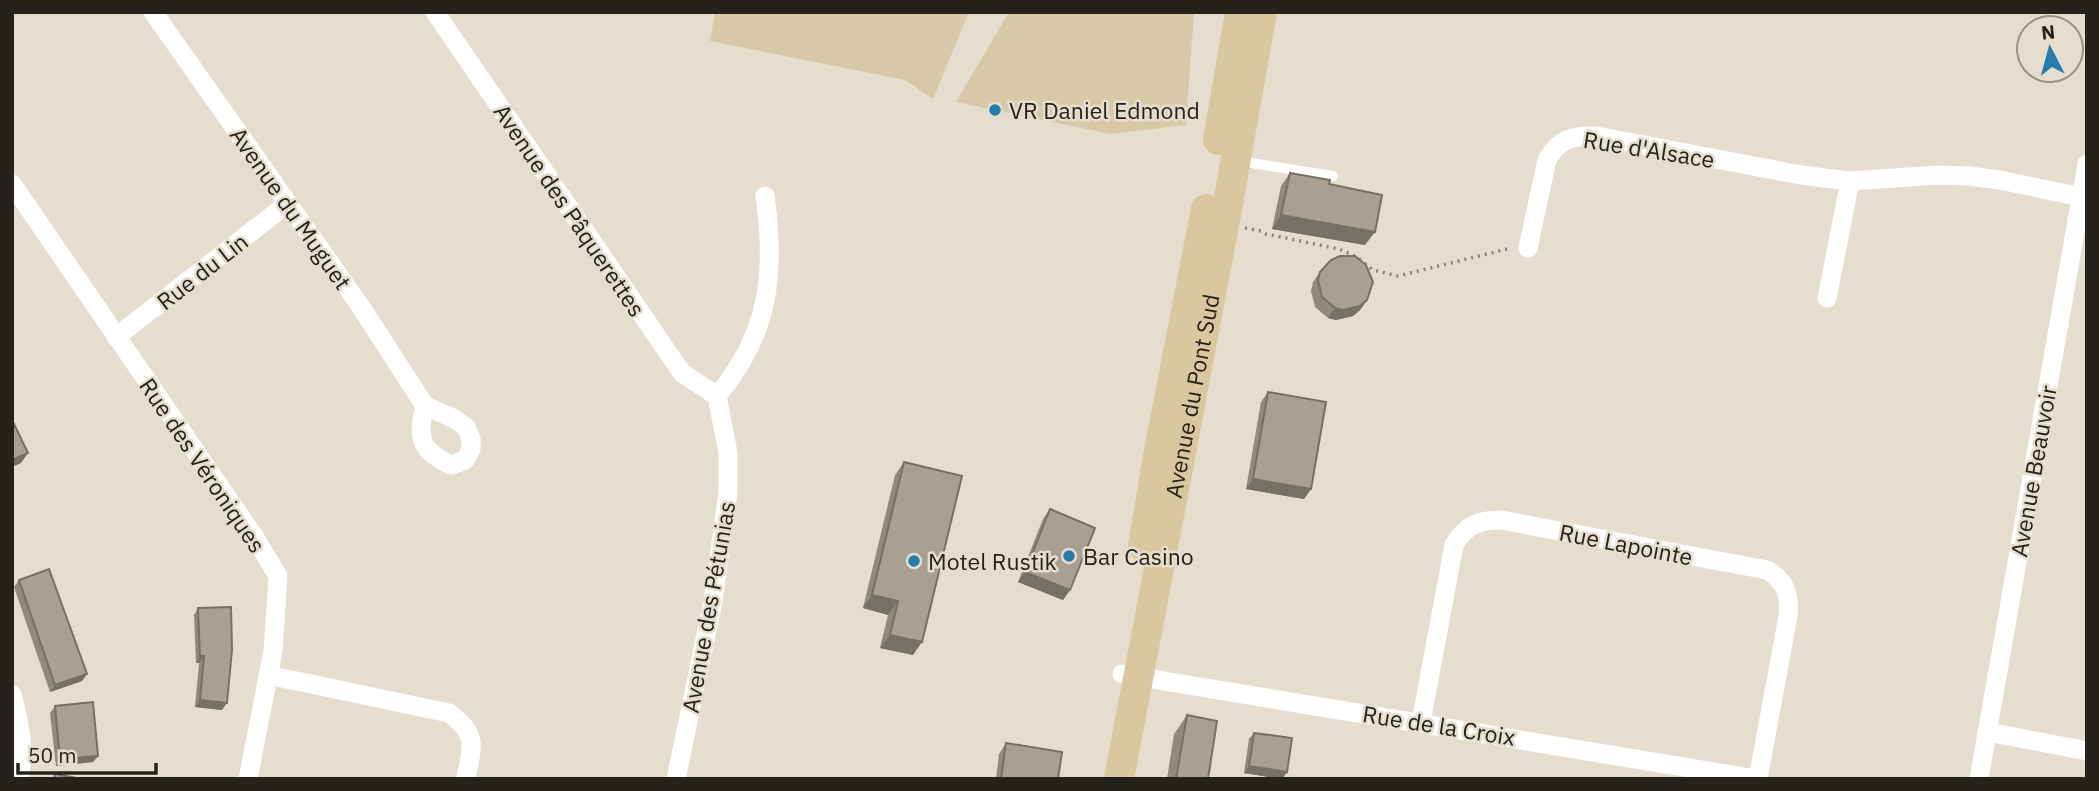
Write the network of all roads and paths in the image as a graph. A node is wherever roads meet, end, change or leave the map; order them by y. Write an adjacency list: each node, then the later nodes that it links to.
1 (153, 12): 12 (street, Avenue du Muguet)
2 (435, 12): 17 (street, Avenue des Pâquerettes)
3 (1240, 12): 19 (main road, Avenue du Pont Sud)
4 (1262, 12): 5 (main road, Avenue du Pont Sud)
5 (1235, 160): 7 (lane); 19 (main road, Avenue du Pont Sud)
6 (2087, 164): 11 (street, Avenue Beauvoir)
7 (1333, 176)
8 (1850, 181): 11 (street, Rue d'Alsace); 14 (street, Rue d'Alsace); 15 (street)
9 (12, 184): 16 (street, Rue des Véroniques)
10 (765, 196): 17 (street)
11 (2081, 197): 23 (street, Avenue Beauvoir)
12 (287, 204): 16 (street, Rue du Lin); 18 (street, Avenue du Muguet)
13 (1235, 226): 14 (path)
14 (1529, 245)
15 (1827, 298)
16 (116, 337): 20 (street, Rue des Véroniques)
17 (718, 396): 28 (street, Avenue des Pétunias)
18 (425, 406)
19 (1130, 675): 22 (street, Rue de la Croix); 29 (main road, Avenue du Pont Sud); 30 (main road, Avenue du Pont Sud)
20 (268, 676): 26 (street, Rue des Véroniques); 27 (street)
21 (12, 695): 25 (street)
22 (1421, 722): 31 (street, Rue de la Croix); 31 (street, Rue Lapointe)
23 (1988, 732): 24 (street); 32 (street, Avenue Beauvoir)
24 (2087, 751)
25 (19, 779)
26 (248, 779)
27 (466, 779)
28 (676, 779)
29 (1103, 779)
30 (1119, 779)
31 (1757, 779)
32 (1979, 779)

